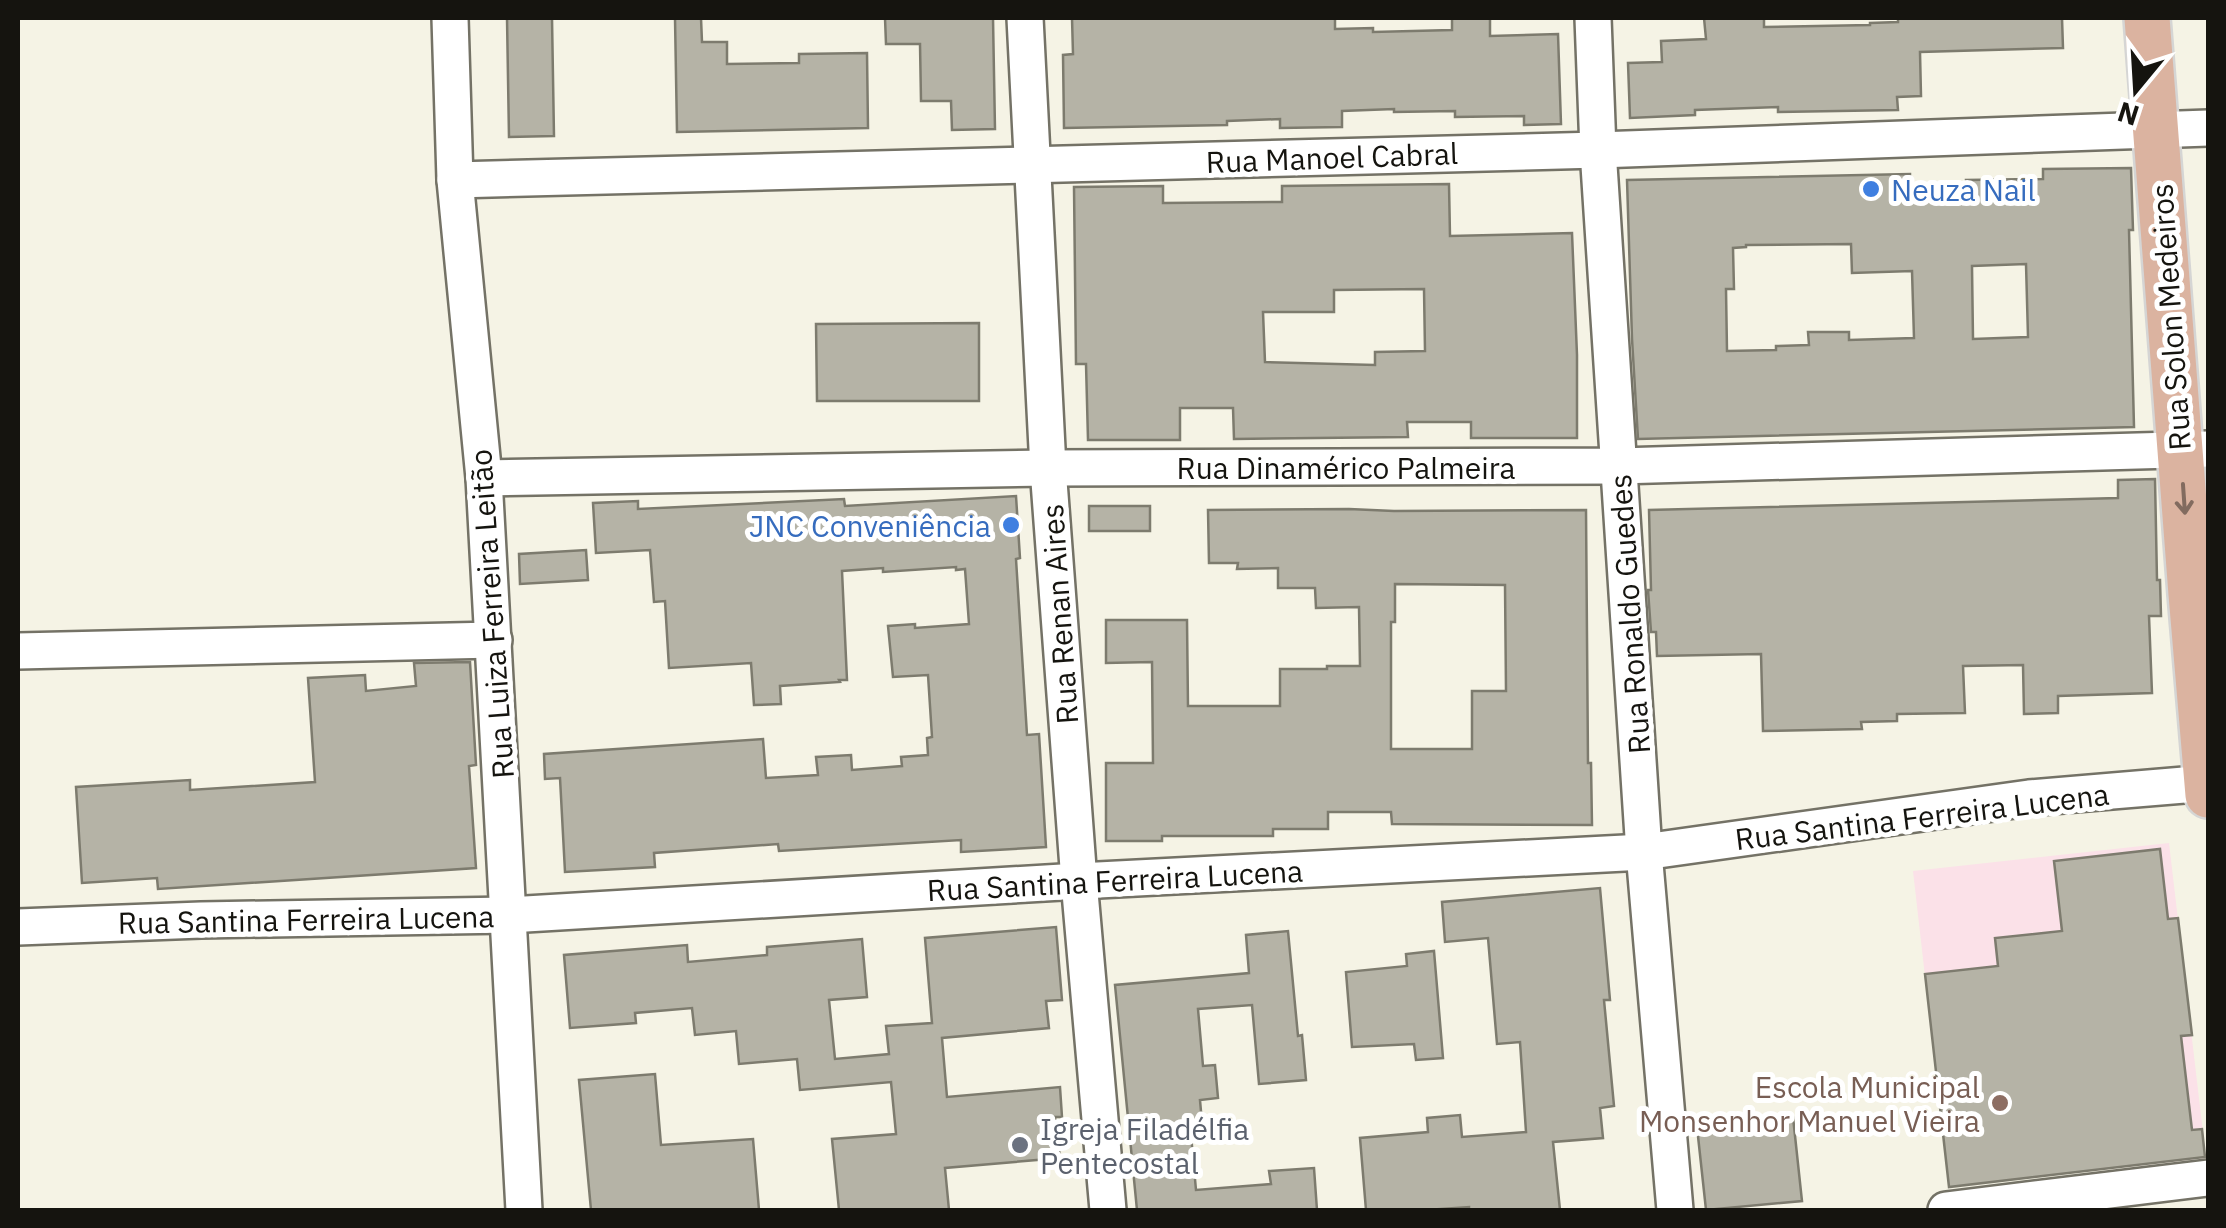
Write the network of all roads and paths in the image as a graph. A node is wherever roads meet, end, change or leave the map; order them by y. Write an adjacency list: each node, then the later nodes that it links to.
1 (450, 18): 9 (street, Rua Luiza Ferreira Leitão)
2 (1025, 18): 8 (street, Rua Renan Aires)
3 (1593, 18): 7 (street, Rua Ronaldo Guedes)
4 (2148, 18): 6 (main road, Rua Solon Medeiros)
5 (2208, 128): 6 (street, Rua Manoel Cabral)
6 (2155, 130): 7 (street, Rua Manoel Cabral); 10 (main road, Rua Solon Medeiros)
7 (1598, 150): 8 (street, Rua Manoel Cabral); 11 (street, Rua Ronaldo Guedes)
8 (1032, 166): 9 (street, Rua Manoel Cabral); 12 (street, Rua Renan Aires)
9 (455, 180): 13 (street, Rua Luiza Ferreira Leitão)
10 (2194, 450): 11 (street, Rua Dinamérico Palmeira); 16 (main road, Rua Solon Medeiros, one-way to 16)
11 (1619, 466): 12 (street, Rua Dinamérico Palmeira); 18 (street, Rua Ronaldo Guedes)
12 (1048, 468): 13 (street, Rua Dinamérico Palmeira); 19 (street, Rua Renan Aires)
13 (484, 478): 14 (street, Rua Luiza Ferreira Leitão)
14 (494, 640): 15 (street); 20 (street, Rua Luiza Ferreira Leitão)
15 (18, 651)
16 (2208, 782): 17 (main road, Rua Solon Medeiros); 18 (street, Rua Santina Ferreira Lucena)
17 (2208, 795)
18 (1644, 852): 19 (street, Rua Santina Ferreira Lucena); 25 (street, Rua Ronaldo Guedes)
19 (1079, 881): 20 (street, Rua Santina Ferreira Lucena); 24 (street, Rua Renan Aires)
20 (508, 915): 21 (street, Rua Santina Ferreira Lucena); 23 (street, Rua Luiza Ferreira Leitão)
21 (18, 927)
22 (2208, 1178): 26 (street)
23 (524, 1210)
24 (1108, 1210)
25 (1675, 1210)
26 (1946, 1210)

